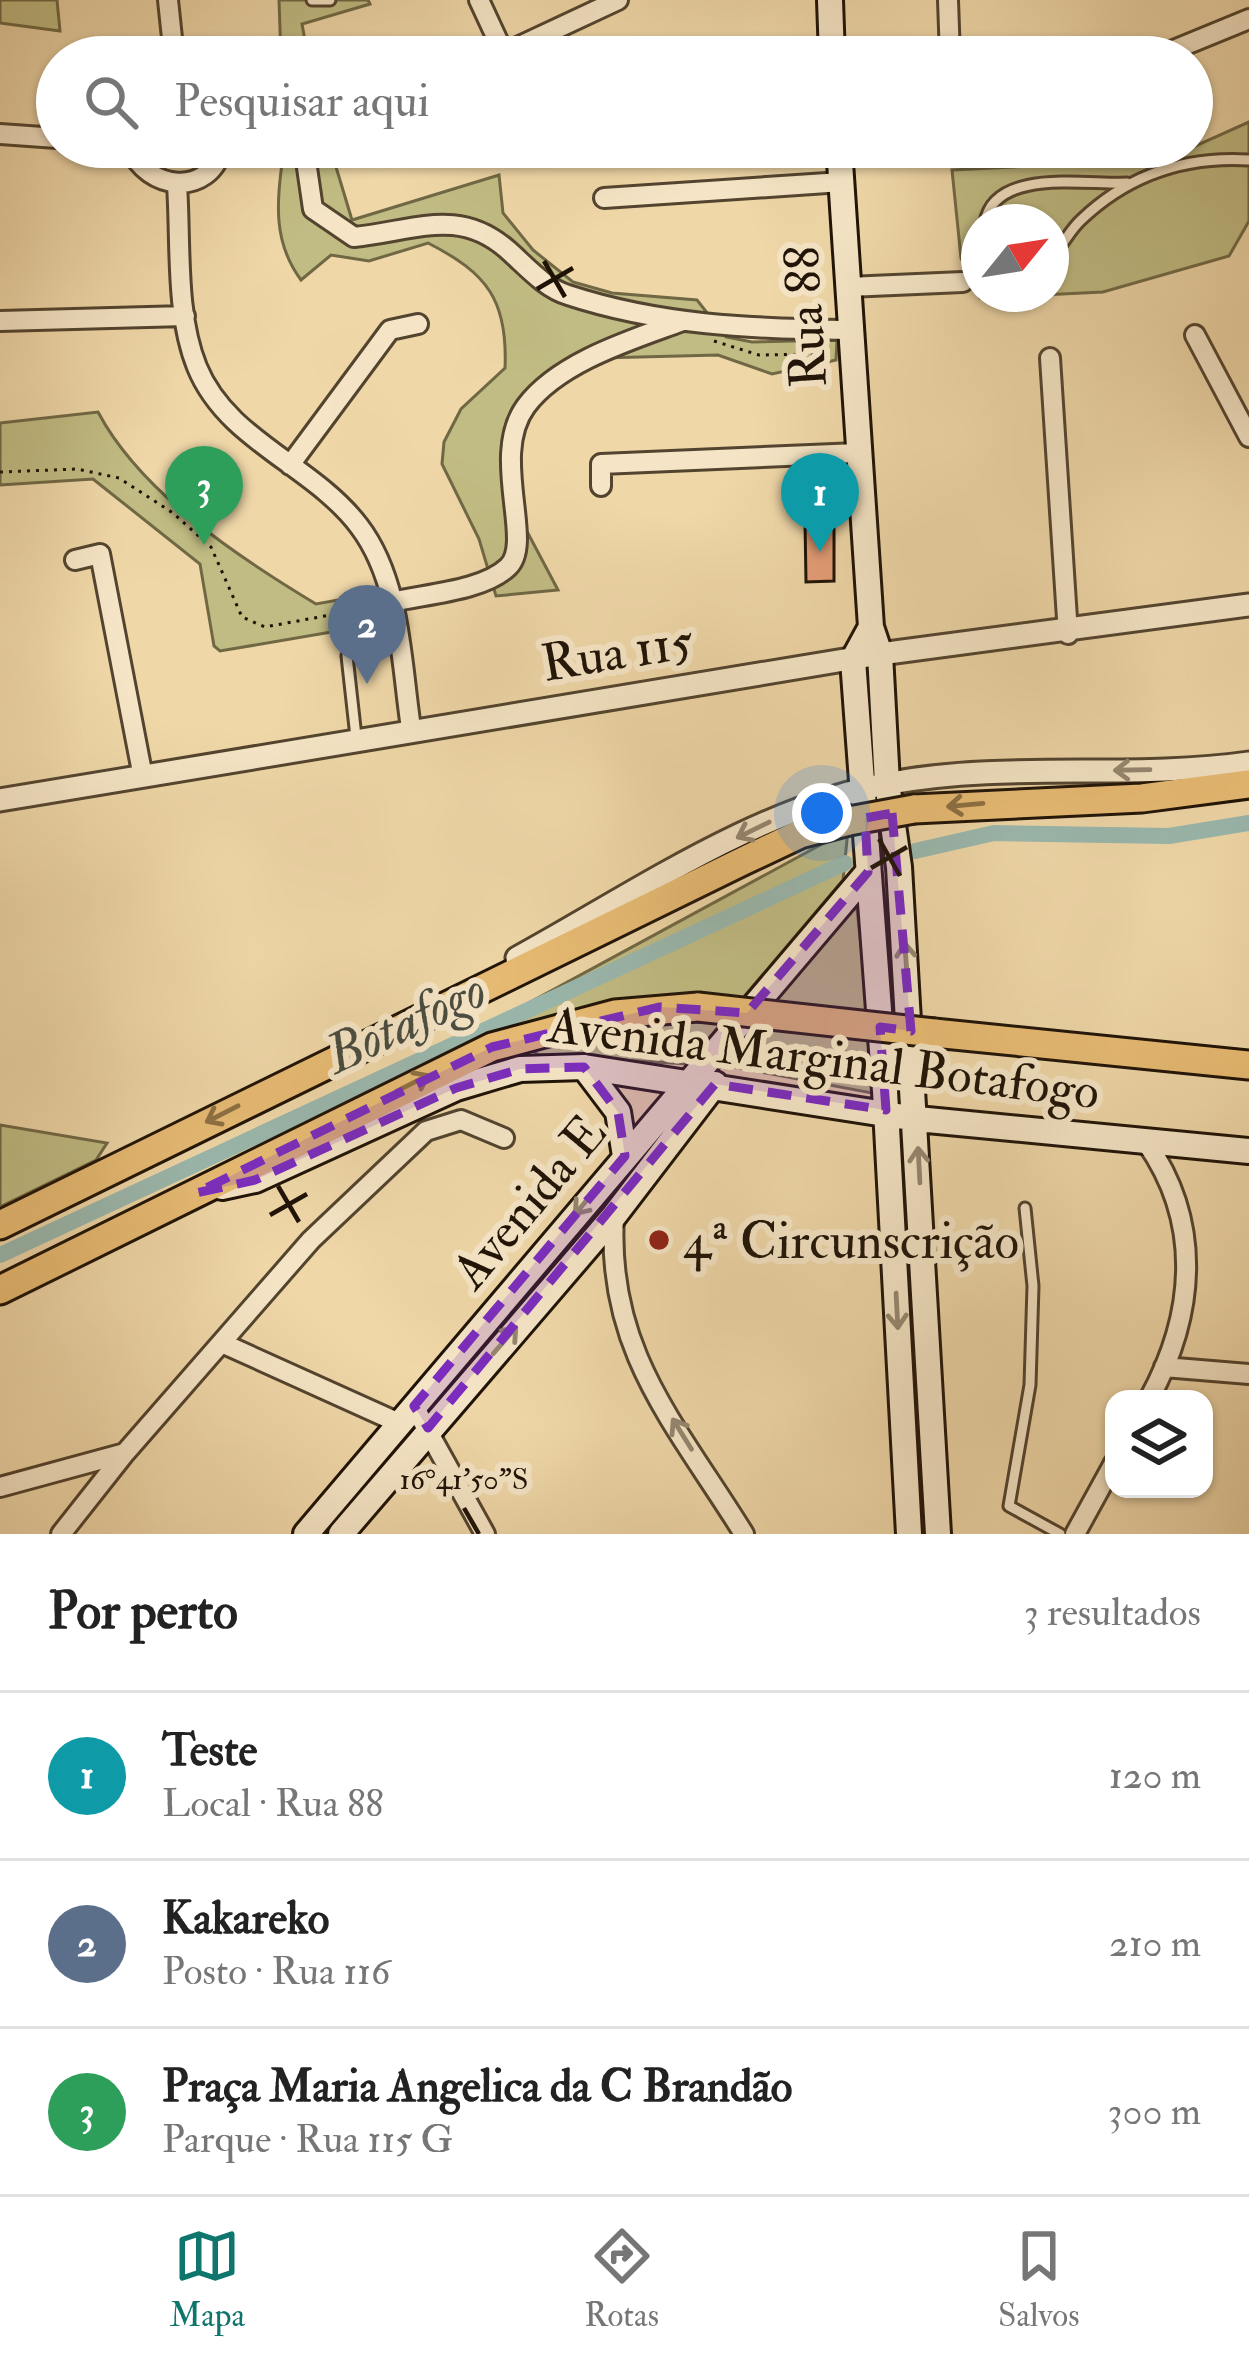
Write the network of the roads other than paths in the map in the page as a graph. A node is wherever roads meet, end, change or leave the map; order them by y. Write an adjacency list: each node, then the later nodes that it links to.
1 (168, 0): 9 (street)
2 (312, 0): 3 (lane)
3 (330, 0)
4 (479, 0): 10 (street)
5 (618, 0): 11 (street)
6 (830, 0): 12 (main road)
7 (947, 0): 13 (street)
8 (1249, 19): 14 (street)
9 (172, 36)
10 (492, 36)
11 (542, 36)
12 (831, 36)
13 (949, 36)
14 (1213, 38)
15 (0, 134): 16 (street)
16 (36, 137)
17 (1249, 160): 18 (lane)
18 (1213, 162)
19 (142, 168): 26 (street)
20 (211, 168): 26 (street)
21 (307, 168): 35 (street)
22 (841, 168): 24 (main road, Rua 88)
23 (1167, 168): 25 (lane)
24 (842, 182): 27 (street); 31 (main road, Rua 88)
25 (1127, 183): 28 (lane); 29 (lane)
26 (177, 185): 32 (street)
27 (604, 199)
28 (992, 204)
29 (1069, 235)
30 (961, 281): 31 (street)
31 (848, 287): 36 (main road, Rua 88)
32 (185, 316): 33 (street); 41 (street)
33 (0, 321)
34 (418, 324): 41 (street)
35 (688, 329): 36 (street); 44 (street)
36 (848, 330): 40 (main road, Rua 88)
37 (1195, 335): 39 (street)
38 (1050, 358): 47 (street)
39 (1249, 436)
40 (858, 453): 42 (street); 46 (main road, Rua 88)
41 (290, 465): 44 (street)
42 (601, 486)
43 (75, 560): 54 (street)
44 (392, 602): 48 (street)
45 (1249, 605): 47 (street, Rua 115)
46 (871, 627): 49 (main road, Rua 88); 50 (main road)
47 (1068, 634): 49 (street, Rua 115)
48 (398, 643): 51 (street); 52 (lane)
49 (880, 654): 50 (street, Rua 115); 56 (main road, Rua 88)
50 (853, 660): 51 (street, Rua 115); 56 (main road)
51 (411, 728): 52 (street, Rua 115)
52 (356, 737): 54 (street, Rua 115)
53 (1249, 763): 56 (street, Avenida Marginal Botafogo, one-way to 56)
54 (142, 772): 57 (street, Rua 115)
55 (1249, 784): 59 (main road, Avenida Marginal Botafogo, one-way to 59, bridge)
56 (875, 787): 58 (main road); 59 (street, Avenida Marginal Botafogo, one-way to 59); 65 (main road, one-way to 56)
57 (0, 800)
58 (868, 872): 62 (main road, Avenida E); 64 (main road)
59 (327, 1061): 73 (main road, Avenida Marginal Botafogo, one-way to 73)
60 (1249, 1065): 70 (main road, Avenida Marginal Botafogo, one-way to 60, bridge)
61 (584, 1067): 62 (main road, Avenida Marginal Botafogo); 69 (main road); 70 (main road, Avenida Marginal Botafogo)
62 (689, 1080): 63 (main road, Avenida Marginal Botafogo); 69 (main road, Avenida E)
63 (716, 1084): 64 (main road, Avenida Marginal Botafogo); 72 (main road, Avenida E)
64 (886, 1110): 65 (main road, Avenida Marginal Botafogo); 89 (main road, one-way to 89)
65 (917, 1119): 67 (main road, Avenida Marginal Botafogo); 90 (main road, one-way to 65)
66 (504, 1138): 75 (street)
67 (1146, 1142): 68 (main road, Avenida Marginal Botafogo); 76 (street)
68 (1249, 1151)
69 (625, 1156): 79 (main road, Avenida E, one-way to 79)
70 (196, 1193): 74 (main road, Avenida Marginal Botafogo)
71 (1025, 1208): 91 (lane)
72 (614, 1216): 80 (main road, Avenida E, one-way to 72); 88 (street, one-way to 72)
73 (0, 1225)
74 (0, 1290)
75 (224, 1344): 79 (street); 81 (street)
76 (1164, 1367): 77 (street); 78 (street)
77 (1249, 1374)
78 (1153, 1390)
79 (406, 1414): 80 (street); 85 (main road, Avenida E)
80 (428, 1428): 86 (main road, Avenida E); 87 (street)
81 (125, 1453): 83 (street); 84 (street)
82 (1105, 1480): 92 (street)
83 (0, 1487)
84 (61, 1534)
85 (306, 1534)
86 (341, 1534)
87 (485, 1534)
88 (744, 1534)
89 (909, 1534)
90 (938, 1534)
91 (1060, 1534)
92 (1076, 1534)

